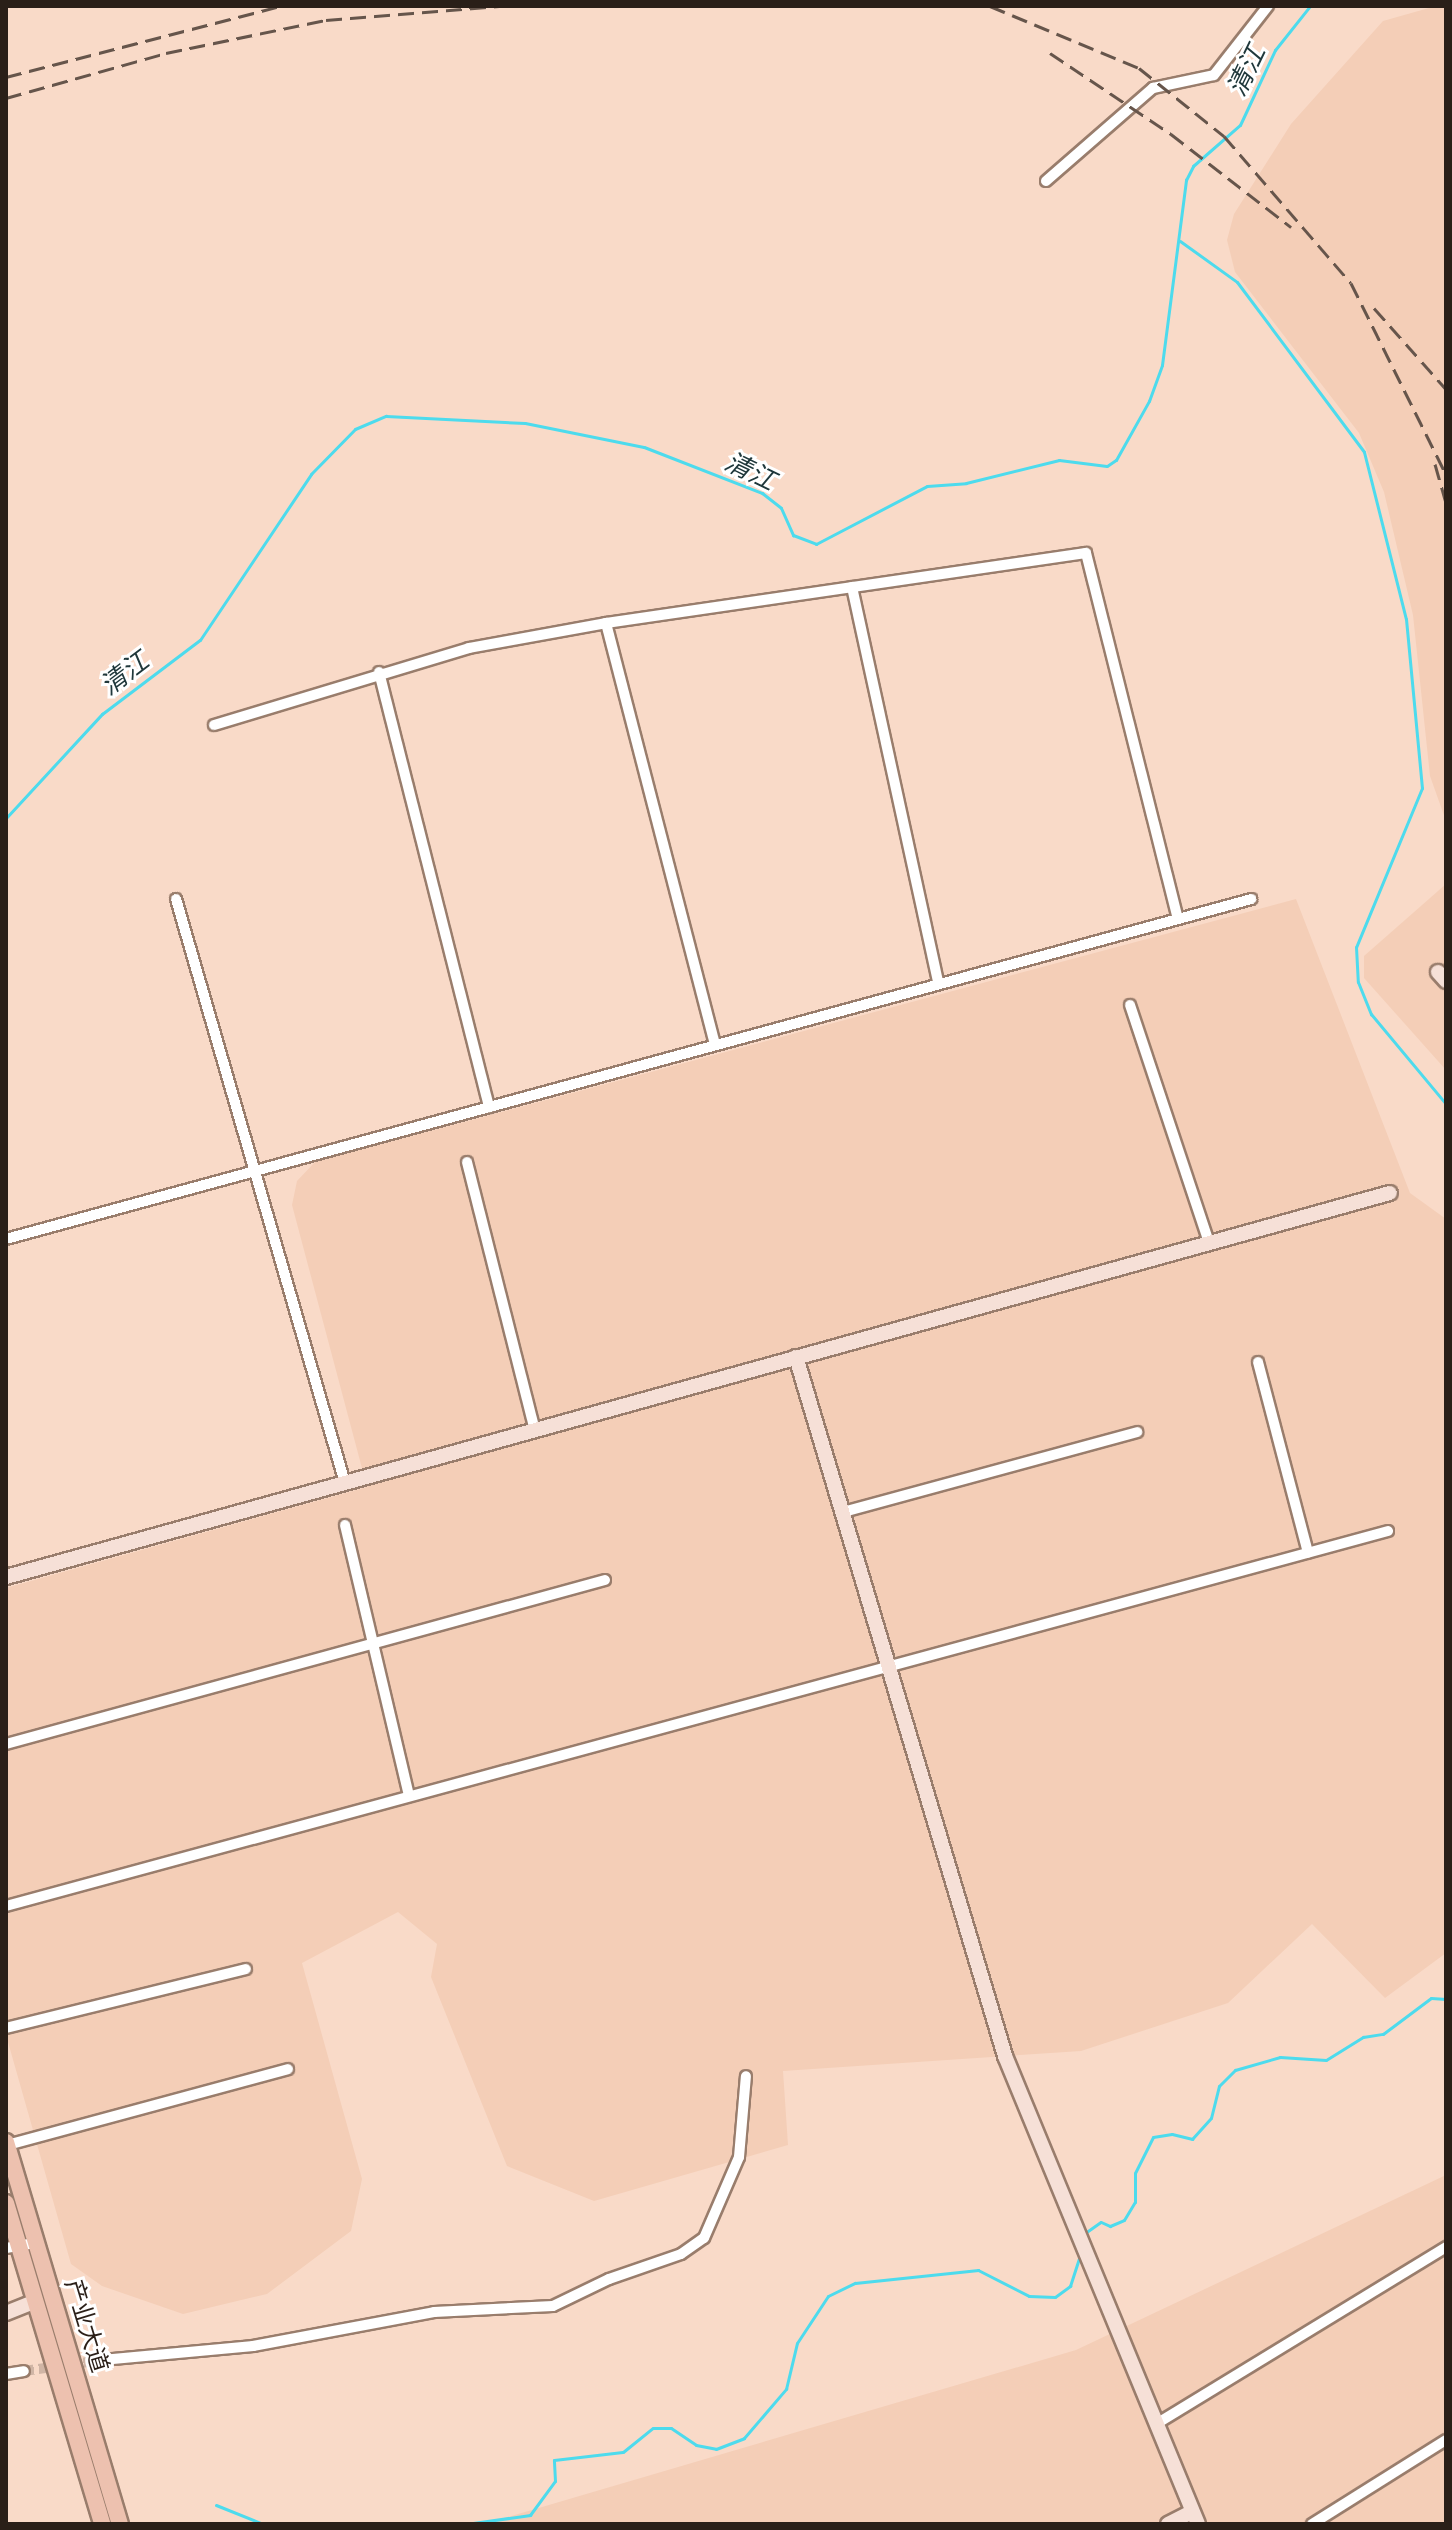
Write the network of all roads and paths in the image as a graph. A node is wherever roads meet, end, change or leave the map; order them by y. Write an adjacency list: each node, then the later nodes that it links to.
1 (1268, 6): 2 (street)
2 (1046, 181)
3 (852, 587): 4 (street); 9 (street); 10 (street)
4 (606, 623): 5 (street); 12 (street)
5 (379, 672): 6 (street); 13 (street)
6 (214, 725)
7 (176, 899): 15 (street)
8 (1251, 899): 9 (street)
9 (1178, 919): 10 (street)
10 (938, 983): 12 (street)
11 (1130, 1005): 18 (street)
12 (715, 1043): 13 (street)
13 (489, 1107): 15 (street)
14 (467, 1162): 21 (street)
15 (259, 1172): 17 (street); 23 (street)
16 (1390, 1193): 18 (street)
17 (6, 1239)
18 (1209, 1243): 19 (street)
19 (796, 1357): 21 (street); 24 (street)
20 (1258, 1362): 27 (street)
21 (535, 1430): 23 (street)
22 (1137, 1432): 24 (street)
23 (345, 1483): 28 (street)
24 (843, 1512): 31 (street)
25 (345, 1525): 30 (street)
26 (1388, 1531): 27 (street)
27 (1308, 1553): 31 (street)
28 (6, 1577)
29 (605, 1580): 30 (street)
30 (373, 1643): 32 (street); 33 (street)
31 (889, 1666): 33 (street); 48 (street)
32 (6, 1744)
33 (409, 1796): 34 (street)
34 (6, 1906)
35 (246, 1969): 36 (street)
36 (6, 2028)
37 (288, 2069): 39 (street)
38 (746, 2076): 45 (street)
39 (6, 2144): 41 (main road, 产业大道)
40 (6, 2203): 41 (main road, 产业大道)
41 (20, 2246): 43 (main road, 产业大道); 52 (main road, 产业大道)
42 (1446, 2247): 48 (street)
43 (35, 2301): 44 (street); 51 (main road, 产业大道)
44 (6, 2313)
45 (102, 2360)
46 (24, 2371): 47 (street)
47 (6, 2374)
48 (1158, 2423): 50 (street)
49 (1446, 2440): 54 (street)
50 (1195, 2518): 53 (street)
51 (102, 2524)
52 (120, 2524)
53 (1168, 2524)
54 (1312, 2524)

